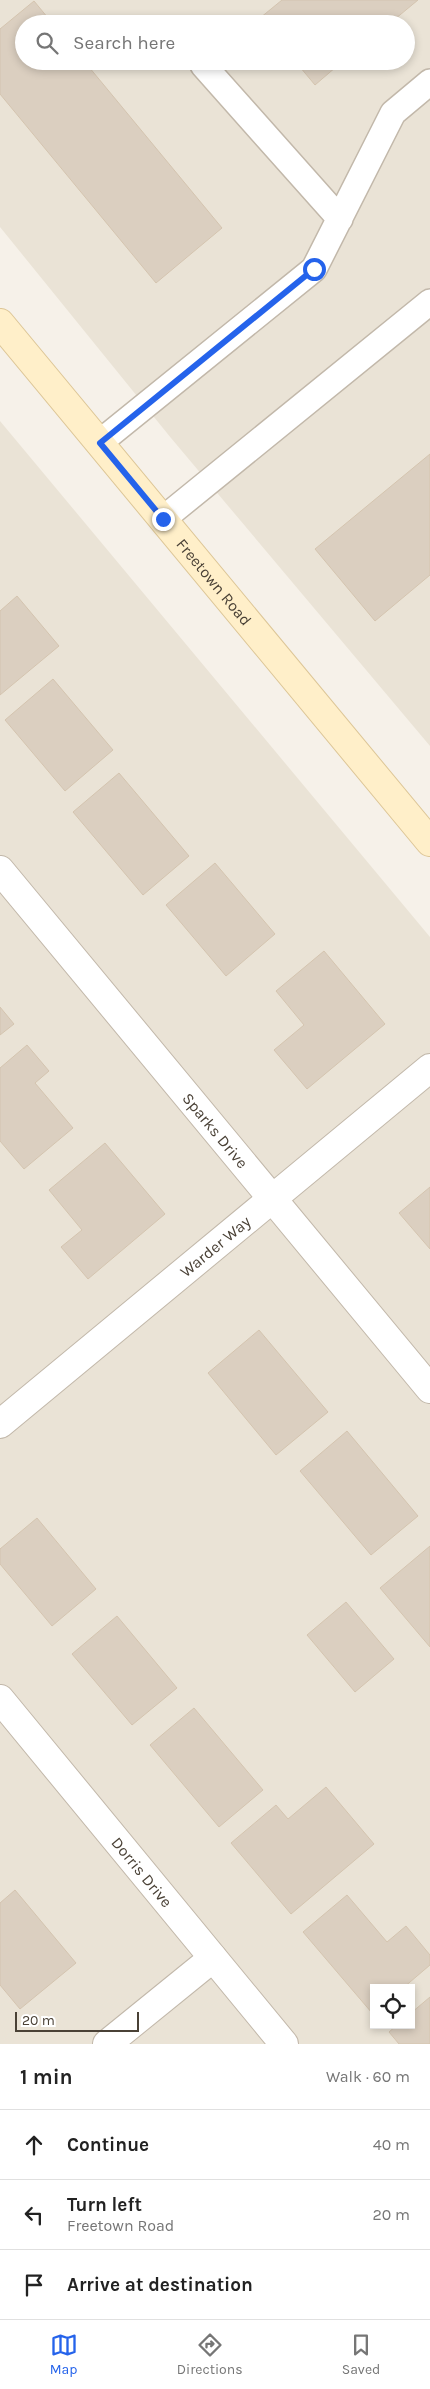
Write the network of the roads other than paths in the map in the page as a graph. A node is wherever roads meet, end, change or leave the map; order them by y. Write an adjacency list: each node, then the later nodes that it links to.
1 (207, 70): 3 (lane)
2 (430, 82): 3 (lane)
3 (340, 219): 6 (lane)
4 (430, 302): 7 (lane)
5 (0, 322): 6 (street, Freetown Road)
6 (100, 443): 7 (street, Freetown Road)
7 (163, 519): 8 (street, Freetown Road)
8 (430, 842)
9 (0, 870): 11 (street, Sparks Drive)
10 (430, 1068): 11 (street, Warder Way)
11 (273, 1198): 12 (street, Sparks Drive); 13 (street, Warder Way)
12 (430, 1389)
13 (0, 1424)
14 (0, 1699): 15 (street, Dorris Drive)
15 (213, 1958): 16 (street); 17 (street, Dorris Drive)
16 (107, 2044)
17 (284, 2044)

